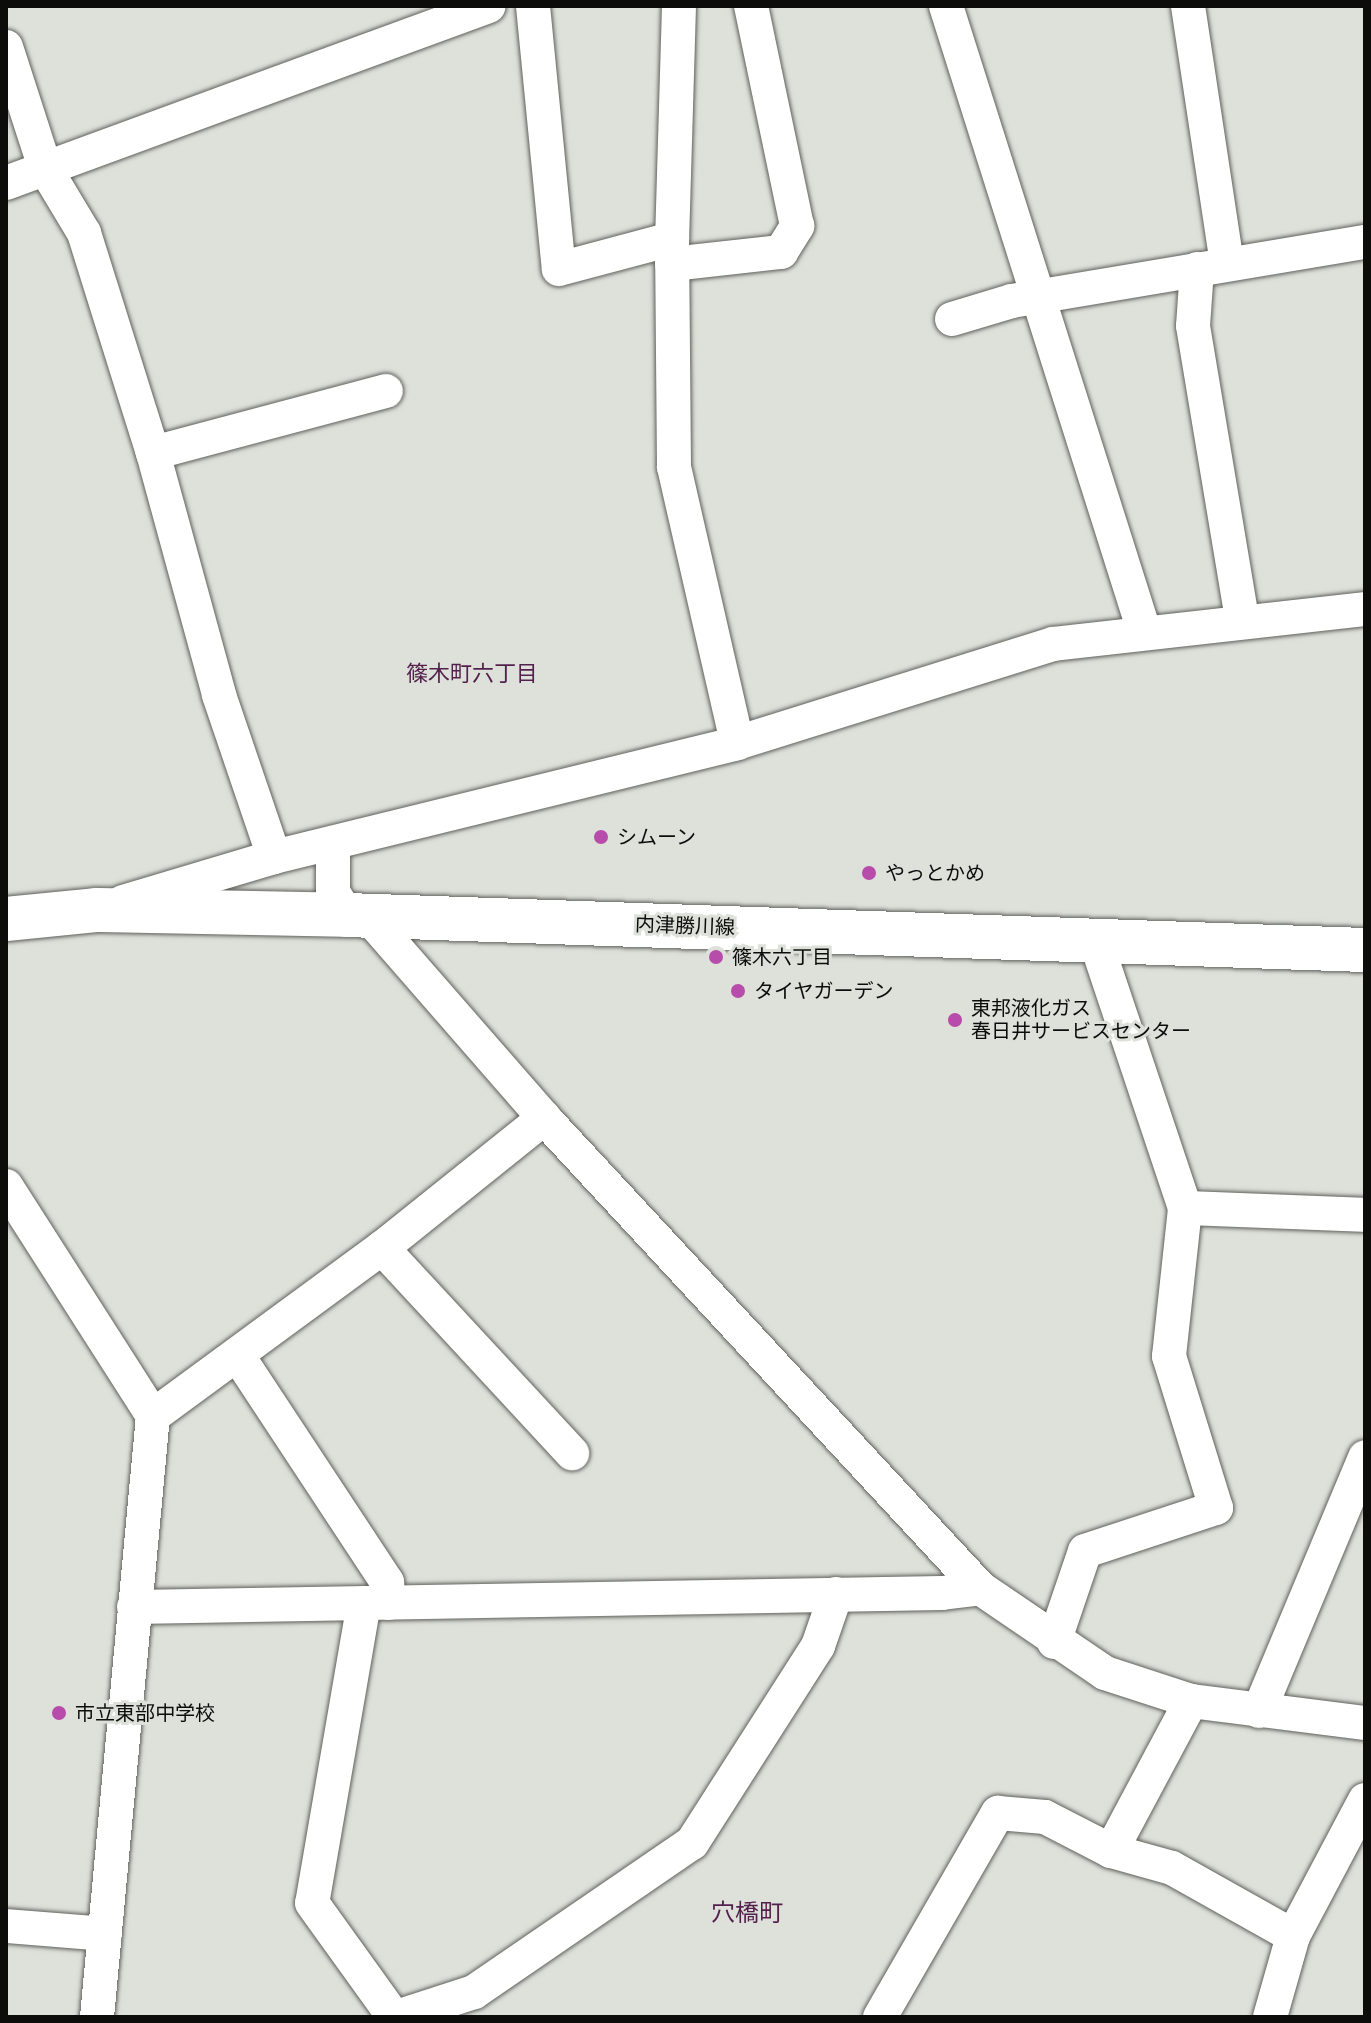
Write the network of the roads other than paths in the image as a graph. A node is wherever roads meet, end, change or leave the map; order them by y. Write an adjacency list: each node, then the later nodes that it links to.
1 (489, 6): 8 (street)
2 (533, 6): 11 (street)
3 (679, 6): 11 (street)
4 (751, 6): 11 (street)
5 (946, 6): 13 (street)
6 (1188, 6): 12 (street)
7 (6, 47): 8 (street)
8 (45, 168): 9 (street); 16 (street)
9 (6, 183)
10 (1365, 242): 12 (street)
11 (672, 252): 20 (street)
12 (1212, 266): 13 (street); 18 (street)
13 (1039, 297): 14 (street); 19 (street)
14 (952, 319)
15 (386, 391): 16 (street)
16 (153, 453): 22 (street)
17 (1365, 609): 18 (street)
18 (1242, 620): 19 (street)
19 (1144, 631): 20 (street)
20 (737, 743): 21 (street)
21 (333, 843): 22 (street); 24 (street)
22 (274, 857): 23 (street)
23 (96, 910): 24 (main road, 内津勝川線); 25 (main road, 内津勝川線)
24 (357, 915): 26 (main road, 内津勝川線); 28 (street)
25 (6, 919)
26 (1095, 939): 27 (main road, 内津勝川線); 30 (street)
27 (1365, 950)
28 (544, 1118): 32 (street); 37 (street)
29 (6, 1186): 34 (street)
30 (1185, 1208): 31 (street); 41 (street)
31 (1365, 1215)
32 (382, 1248): 33 (street); 35 (street)
33 (238, 1356): 34 (street); 39 (street)
34 (153, 1416): 40 (street)
35 (572, 1453)
36 (1365, 1457): 43 (street)
37 (980, 1588): 38 (street); 41 (street)
38 (836, 1594): 39 (street); 51 (street)
39 (376, 1603): 40 (street); 51 (street)
40 (134, 1607): 48 (street)
41 (1054, 1642): 42 (street)
42 (1191, 1701): 43 (street); 46 (street)
43 (1259, 1711): 44 (street)
44 (1365, 1723)
45 (1365, 1800): 49 (street)
46 (1111, 1851): 49 (street); 52 (street)
47 (6, 1926): 48 (street)
48 (105, 1934): 50 (street)
49 (1293, 1936): 53 (street)
50 (97, 2017)
51 (396, 2017)
52 (880, 2017)
53 (1270, 2017)

